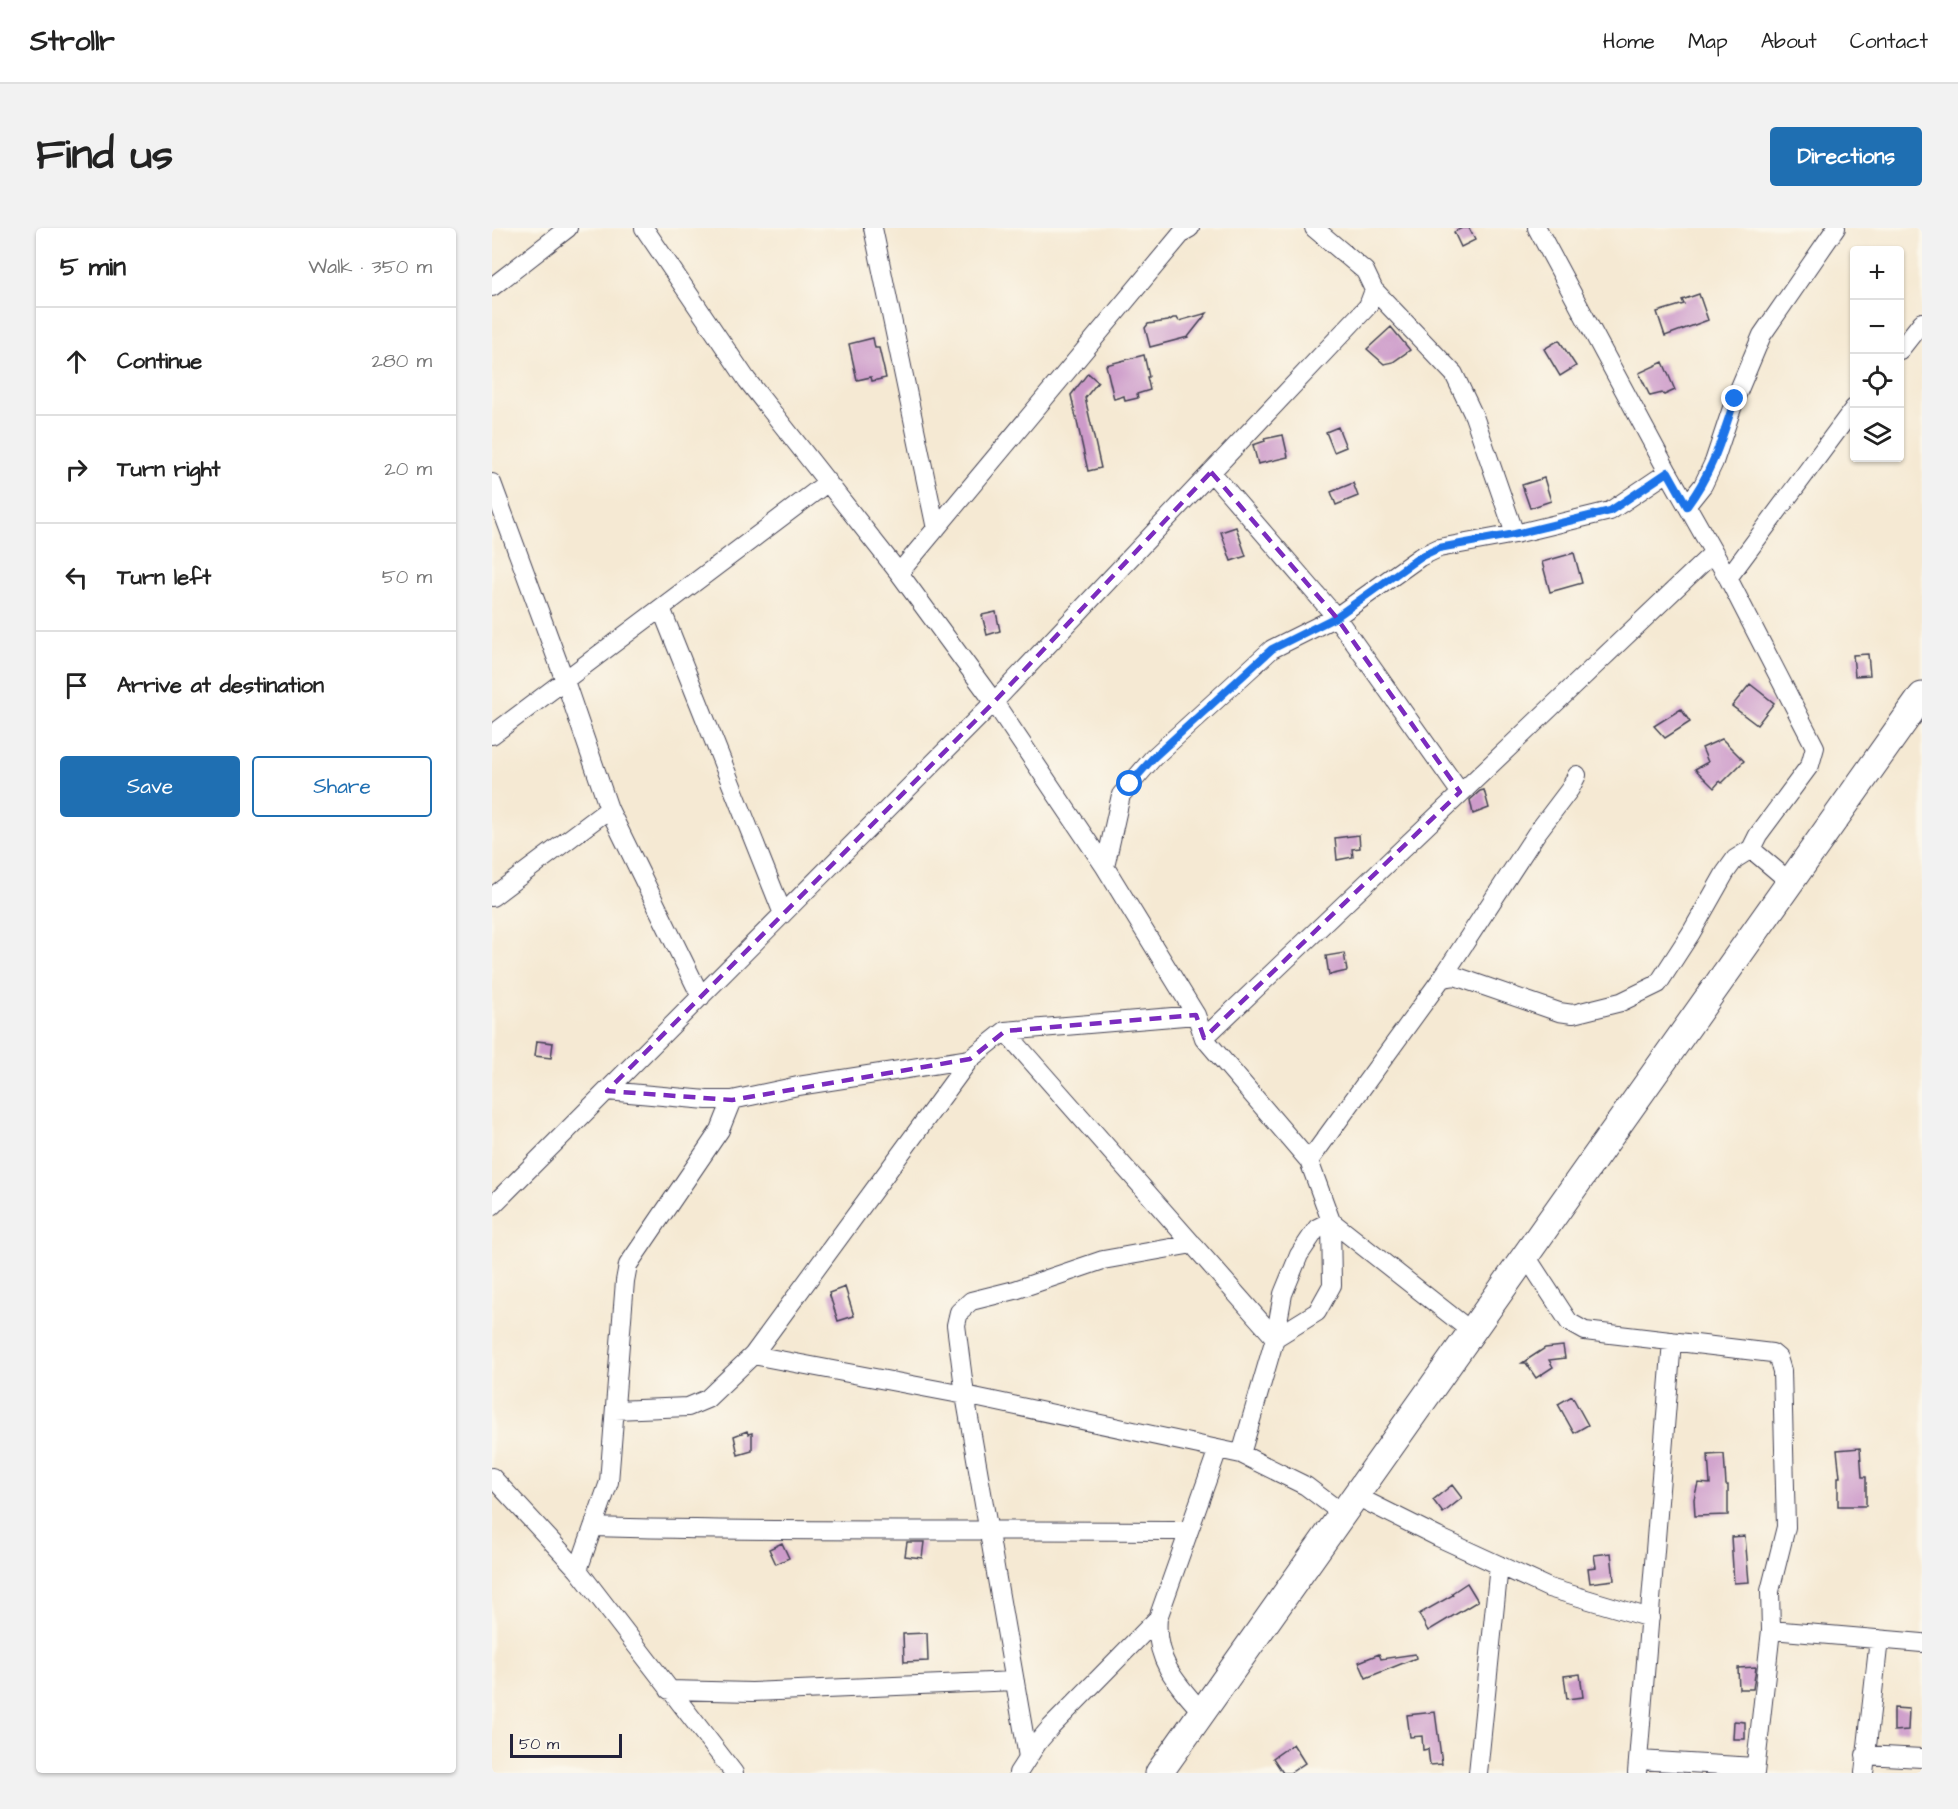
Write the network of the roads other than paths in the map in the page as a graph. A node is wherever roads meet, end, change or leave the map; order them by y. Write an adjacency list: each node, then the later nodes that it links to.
1 (568, 228): 8 (street)
2 (644, 228): 15 (street)
3 (873, 228): 18 (street)
4 (1190, 228): 18 (street)
5 (1314, 228): 9 (street)
6 (1537, 228): 14 (street)
7 (1836, 228): 17 (street)
8 (492, 287)
9 (1374, 290): 13 (street); 19 (street)
10 (1922, 322): 11 (street)
11 (1904, 344)
12 (1850, 413): 22 (street)
13 (1211, 472): 24 (street); 27 (street)
14 (1668, 472): 17 (street); 19 (street)
15 (828, 482): 21 (street); 23 (street)
16 (492, 483): 25 (street)
17 (1687, 506): 20 (street)
18 (936, 529): 21 (street)
19 (1515, 534): 24 (street)
20 (1714, 552): 22 (street); 30 (street)
21 (899, 573): 27 (street)
22 (1728, 578): 32 (street)
23 (661, 608): 25 (street); 36 (street)
24 (1336, 617): 30 (street); 33 (street)
25 (565, 681): 28 (street); 31 (street)
26 (1922, 696): 34 (highway)
27 (994, 702): 33 (street); 36 (street)
28 (492, 735)
29 (1577, 775): 37 (street)
30 (1460, 792): 41 (street)
31 (609, 809): 35 (street); 38 (street)
32 (1751, 849): 34 (street); 37 (street)
33 (1105, 867): 39 (street)
34 (1790, 882): 49 (highway)
35 (492, 897)
36 (783, 914): 38 (street)
37 (1442, 978): 45 (street)
38 (701, 997): 43 (street)
39 (1196, 1015): 40 (street); 41 (street)
40 (1005, 1031): 42 (street); 48 (street)
41 (1204, 1038): 45 (street)
42 (970, 1059): 44 (street); 53 (street)
43 (607, 1091): 44 (street); 46 (street)
44 (732, 1100): 55 (street)
45 (1309, 1161): 47 (street)
46 (492, 1206)
47 (1330, 1221): 50 (street); 51 (street); 51 (street)
48 (1193, 1244): 51 (street); 54 (street)
49 (1526, 1256): 50 (highway); 52 (street)
50 (1472, 1332): 59 (highway)
51 (1275, 1338): 57 (street)
52 (1672, 1341): 66 (street); 67 (street)
53 (753, 1355): 54 (street); 55 (street)
54 (965, 1395): 56 (street); 61 (street)
55 (615, 1410): 60 (street)
56 (1218, 1449): 57 (street); 62 (street)
57 (1241, 1454): 59 (street)
58 (492, 1477): 64 (street)
59 (1349, 1505): 63 (street); 72 (highway)
60 (593, 1527): 61 (street); 64 (street)
61 (988, 1529): 62 (street); 70 (street)
62 (1189, 1531): 65 (street)
63 (1499, 1565): 66 (street); 81 (street)
64 (578, 1570): 71 (street)
65 (1158, 1617): 72 (street); 73 (street)
66 (1650, 1618): 76 (street)
67 (1771, 1630): 68 (street); 77 (street)
68 (1879, 1639): 69 (street); 75 (street)
69 (1922, 1643)
70 (1015, 1681): 71 (street); 73 (street)
71 (669, 1690): 79 (street)
72 (1202, 1712): 78 (highway)
73 (1028, 1757): 80 (street)
74 (1922, 1758): 75 (street)
75 (1865, 1764)
76 (1638, 1767): 77 (street)
77 (1755, 1770)
78 (1164, 1771)
79 (734, 1773)
80 (1018, 1773)
81 (1478, 1773)

